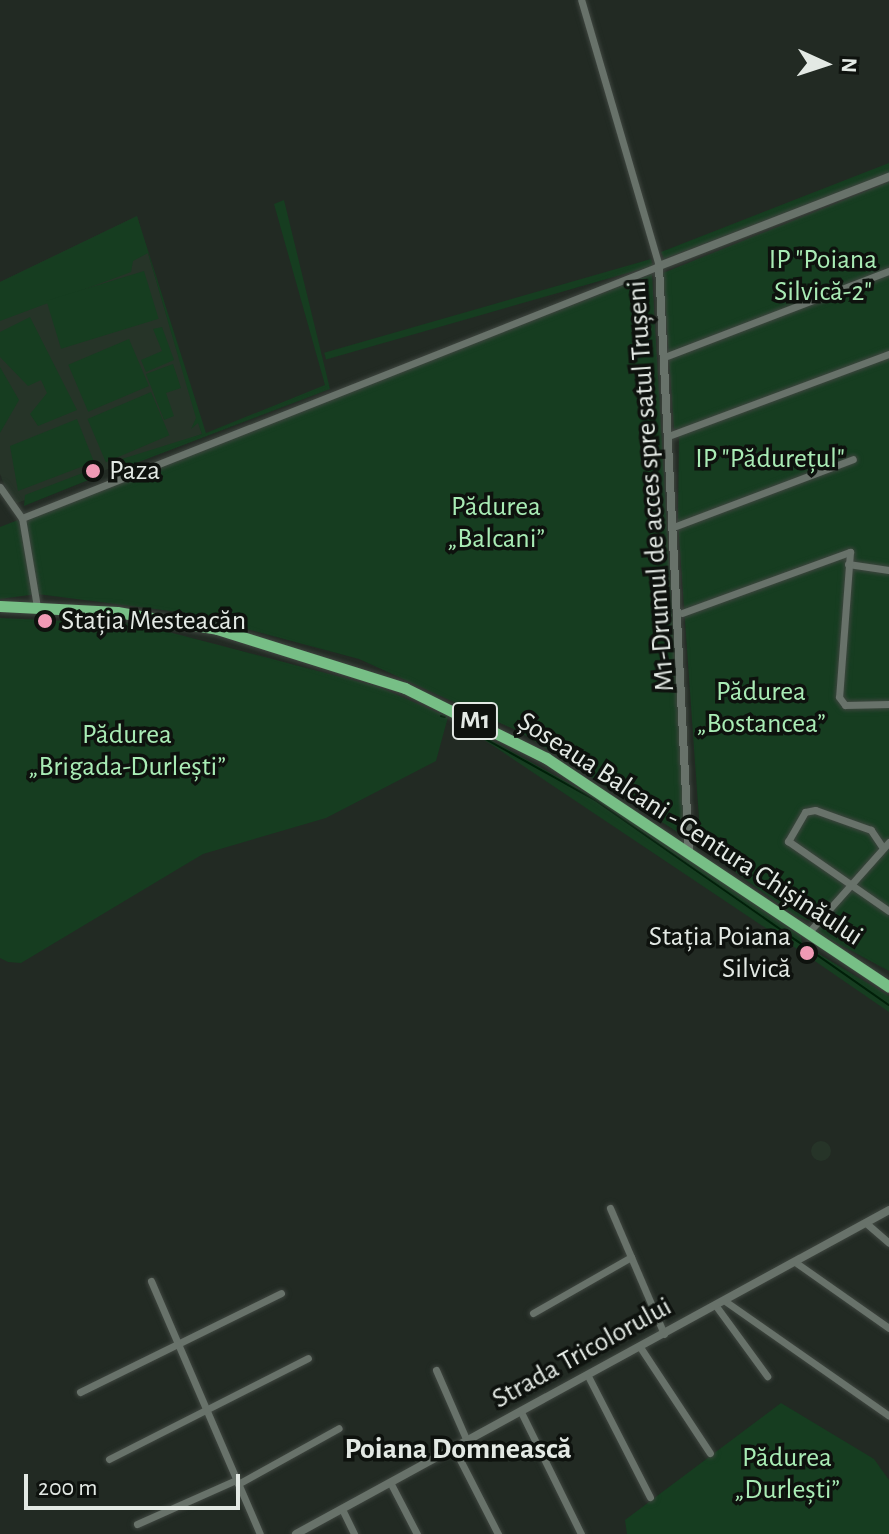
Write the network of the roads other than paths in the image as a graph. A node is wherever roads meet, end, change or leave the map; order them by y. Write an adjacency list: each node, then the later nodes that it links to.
1 (581, 0): 3 (street)
2 (889, 177): 3 (street, M1-Drumul de acces spre satul Trușeni)
3 (659, 266): 6 (street, M1-Drumul de acces spre satul Trușeni); 10 (street)
4 (889, 271): 6 (street)
5 (889, 354): 7 (street)
6 (667, 356): 7 (street, M1-Drumul de acces spre satul Trușeni)
7 (671, 435): 11 (street, M1-Drumul de acces spre satul Trușeni)
8 (853, 459): 11 (street)
9 (0, 487): 10 (street)
10 (22, 518): 15 (street)
11 (676, 526): 16 (street, M1-Drumul de acces spre satul Trușeni)
12 (848, 564): 13 (street); 16 (street); 17 (street)
13 (889, 570)
14 (0, 606): 15 (highway, Șoseaua Balcani - Centura Chișinăului / M1)
15 (37, 607): 19 (highway, Șoseaua Balcani - Centura Chișinăului / M1)
16 (682, 613): 19 (street, M1-Drumul de acces spre satul Trușeni)
17 (889, 704)
18 (886, 845): 20 (street); 20 (street)
19 (689, 853): 22 (highway, Șoseaua Balcani - Centura Chișinăului / M1)
20 (851, 885): 21 (street); 22 (street)
21 (889, 911)
22 (808, 933): 23 (highway, Șoseaua Balcani - Centura Chișinăului / M1)
23 (889, 987)
24 (610, 1208): 28 (street)
25 (889, 1210): 26 (street, Strada Tricolorului)
26 (866, 1223): 27 (street); 29 (street, Strada Tricolorului)
27 (889, 1243)
28 (631, 1257): 34 (street); 36 (street)
29 (795, 1262): 32 (street, Strada Tricolorului); 35 (street)
30 (151, 1281): 37 (street)
31 (281, 1293): 37 (street)
32 (725, 1301): 33 (street, Strada Tricolorului); 46 (street)
33 (716, 1306): 36 (street, Strada Tricolorului); 42 (street)
34 (533, 1313)
35 (889, 1328)
36 (664, 1334): 38 (street, Strada Tricolorului)
37 (179, 1346): 43 (street); 45 (street)
38 (640, 1347): 41 (street, Strada Tricolorului); 50 (street)
39 (308, 1358): 45 (street)
40 (436, 1370): 48 (street)
41 (588, 1376): 44 (street, Strada Tricolorului); 54 (street)
42 (767, 1376)
43 (80, 1392)
44 (521, 1412): 48 (street, Strada Tricolorului); 62 (street)
45 (208, 1414): 51 (street); 52 (street)
46 (889, 1416)
47 (339, 1428): 52 (street)
48 (467, 1441): 49 (street, Strada Tricolorului)
49 (454, 1448): 53 (street, Strada Tricolorului); 61 (street)
50 (710, 1453)
51 (109, 1459)
52 (237, 1482): 56 (street); 57 (street)
53 (390, 1482): 55 (street, Strada Tricolorului); 60 (street)
54 (650, 1497)
55 (342, 1509): 58 (street, Strada Tricolorului); 59 (street)
56 (137, 1524)
57 (260, 1534)
58 (296, 1534)
59 (354, 1534)
60 (417, 1534)
61 (498, 1534)
62 (581, 1534)

